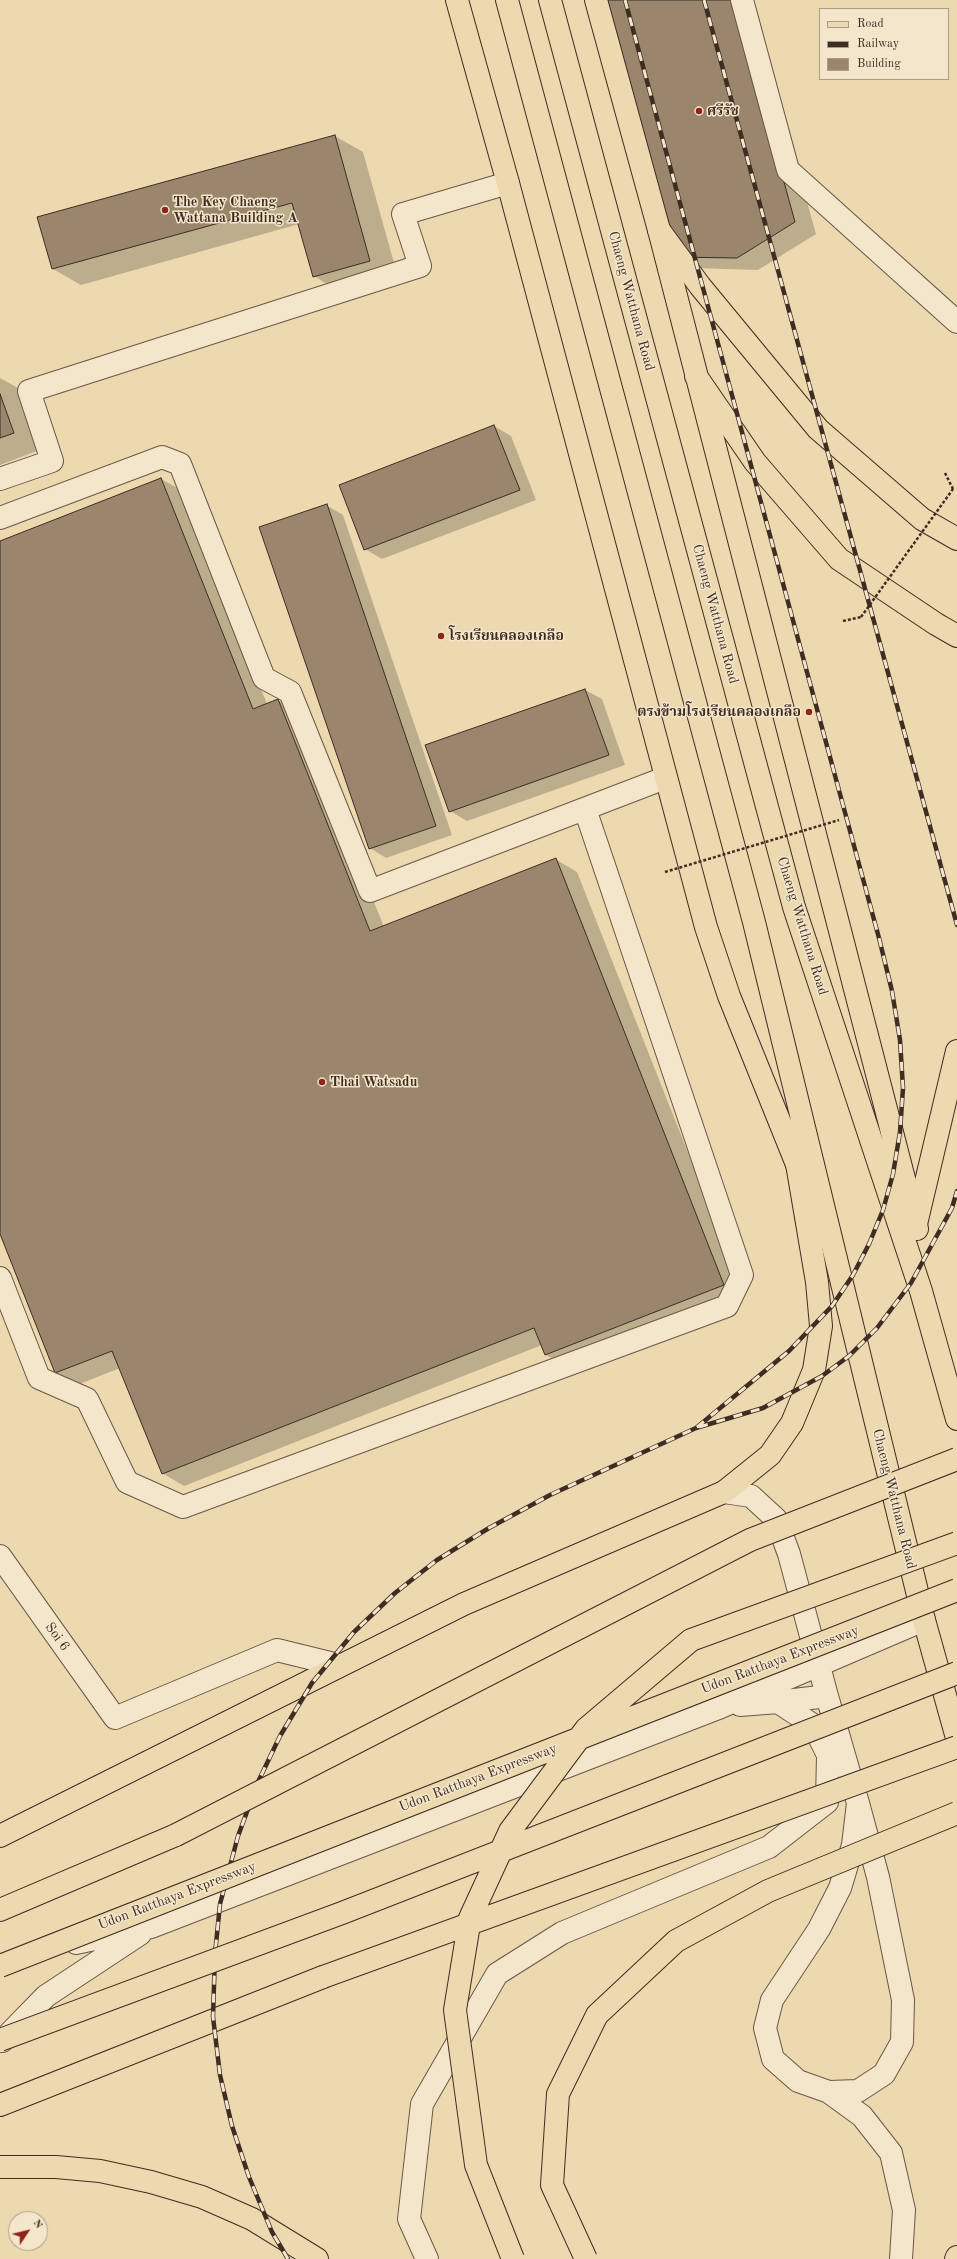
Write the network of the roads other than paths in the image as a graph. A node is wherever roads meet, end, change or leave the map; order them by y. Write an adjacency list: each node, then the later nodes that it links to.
1 (457, 0): 6 (main road, Chaeng Watthana Road)
2 (506, 0): 19 (main road, Chaeng Watthana Road)
3 (550, 0): 21 (main road, Chaeng Watthana Road)
4 (596, 0): 7 (main road, Chaeng Watthana Road)
5 (742, 0): 8 (street)
6 (508, 184): 10 (street); 14 (main road, Chaeng Watthana Road)
7 (659, 230): 9 (main road, Chaeng Watthana Road); 12 (main road)
8 (957, 322)
9 (696, 376): 13 (main road); 18 (main road, Chaeng Watthana Road)
10 (0, 479)
11 (0, 518): 15 (street)
12 (957, 539)
13 (957, 636)
14 (665, 778): 15 (street); 17 (main road, Chaeng Watthana Road)
15 (585, 810): 20 (street)
16 (957, 1051): 18 (main road)
17 (797, 1164): 19 (main road, Chaeng Watthana Road); 24 (main road)
18 (916, 1224): 21 (main road, Chaeng Watthana Road)
19 (835, 1260): 29 (main road, Chaeng Watthana Road)
20 (0, 1278)
21 (921, 1290): 22 (main road, Chaeng Watthana Road)
22 (957, 1419)
23 (957, 1459): 41 (main road, bridge)
24 (724, 1492): 30 (main road); 31 (street)
25 (957, 1543): 51 (main road, bridge)
26 (0, 1556): 27 (street, Soi 6)
27 (6, 1578): 30 (street, Soi 6)
28 (957, 1590): 44 (main road, Udon Ratthaya Expressway, bridge)
29 (924, 1620): 31 (street); 36 (main road, Chaeng Watthana Road)
30 (338, 1665): 40 (main road)
31 (819, 1665): 33 (street); 35 (street)
32 (957, 1673): 45 (main road, bridge)
33 (827, 1696): 34 (street); 38 (street)
34 (778, 1702): 35 (street); 50 (street)
35 (721, 1707): 42 (street)
36 (957, 1738)
37 (957, 1747): 47 (main road, bridge)
38 (858, 1803): 46 (street); 46 (street)
39 (957, 1812): 52 (main road, bridge)
40 (0, 1836)
41 (0, 1910)
42 (151, 1927): 43 (street); 45 (street)
43 (0, 1958)
44 (0, 1966)
45 (0, 2041)
46 (829, 2092): 53 (street)
47 (0, 2105)
48 (0, 2167): 49 (main road)
49 (317, 2259)
50 (427, 2259)
51 (513, 2259)
52 (586, 2259)
53 (901, 2259)

